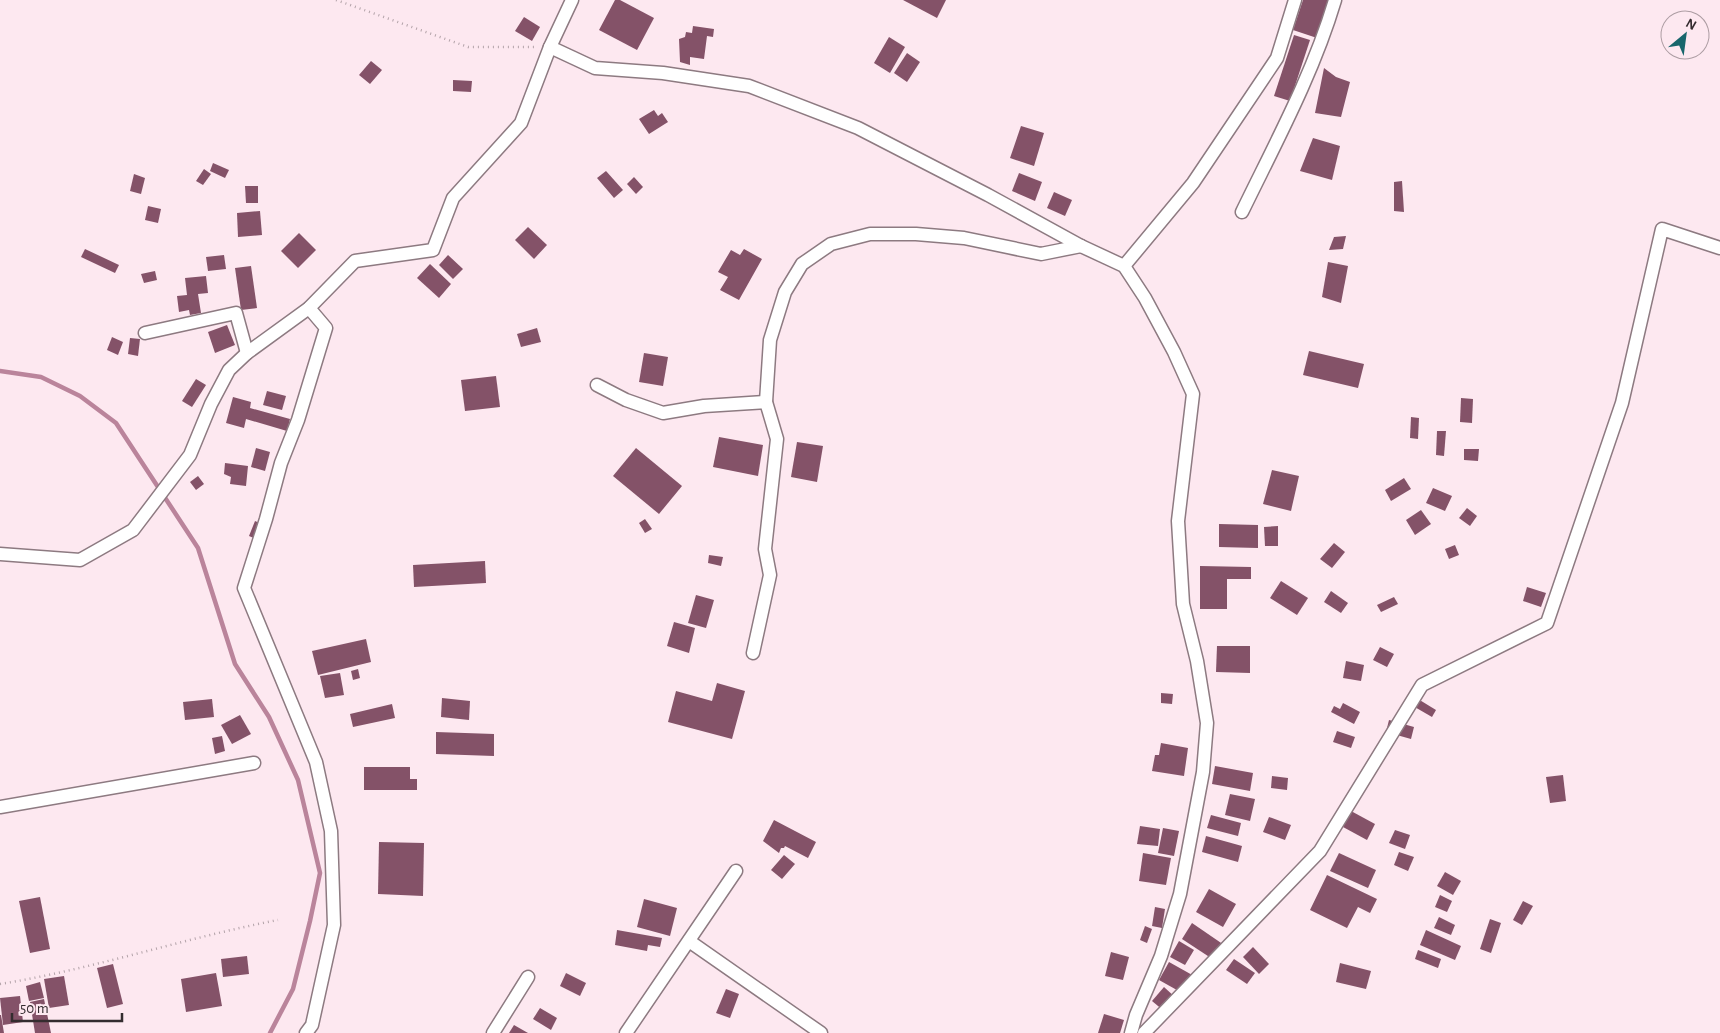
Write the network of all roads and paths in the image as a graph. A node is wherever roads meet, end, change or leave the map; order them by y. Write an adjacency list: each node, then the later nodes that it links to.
1 (336, 0): 5 (path)
2 (572, 0): 5 (street)
3 (1295, 0): 9 (street)
4 (1335, 0): 6 (street)
5 (550, 47): 7 (street); 10 (street)
6 (1242, 212)
7 (1081, 246): 9 (street); 14 (street)
8 (1720, 248): 29 (street)
9 (1124, 266): 28 (street)
10 (309, 308): 12 (street); 24 (street)
11 (145, 332): 12 (street)
12 (247, 353): 15 (street)
13 (597, 385): 14 (street)
14 (766, 402): 16 (street)
15 (0, 554)
16 (753, 654)
17 (254, 763): 18 (street)
18 (0, 807)
19 (736, 871): 21 (street)
20 (278, 920): 23 (path)
21 (689, 941): 26 (street); 27 (street)
22 (528, 977): 25 (street)
23 (0, 984)
24 (306, 1033)
25 (493, 1033)
26 (626, 1033)
27 (821, 1033)
28 (1131, 1033)
29 (1144, 1033)

